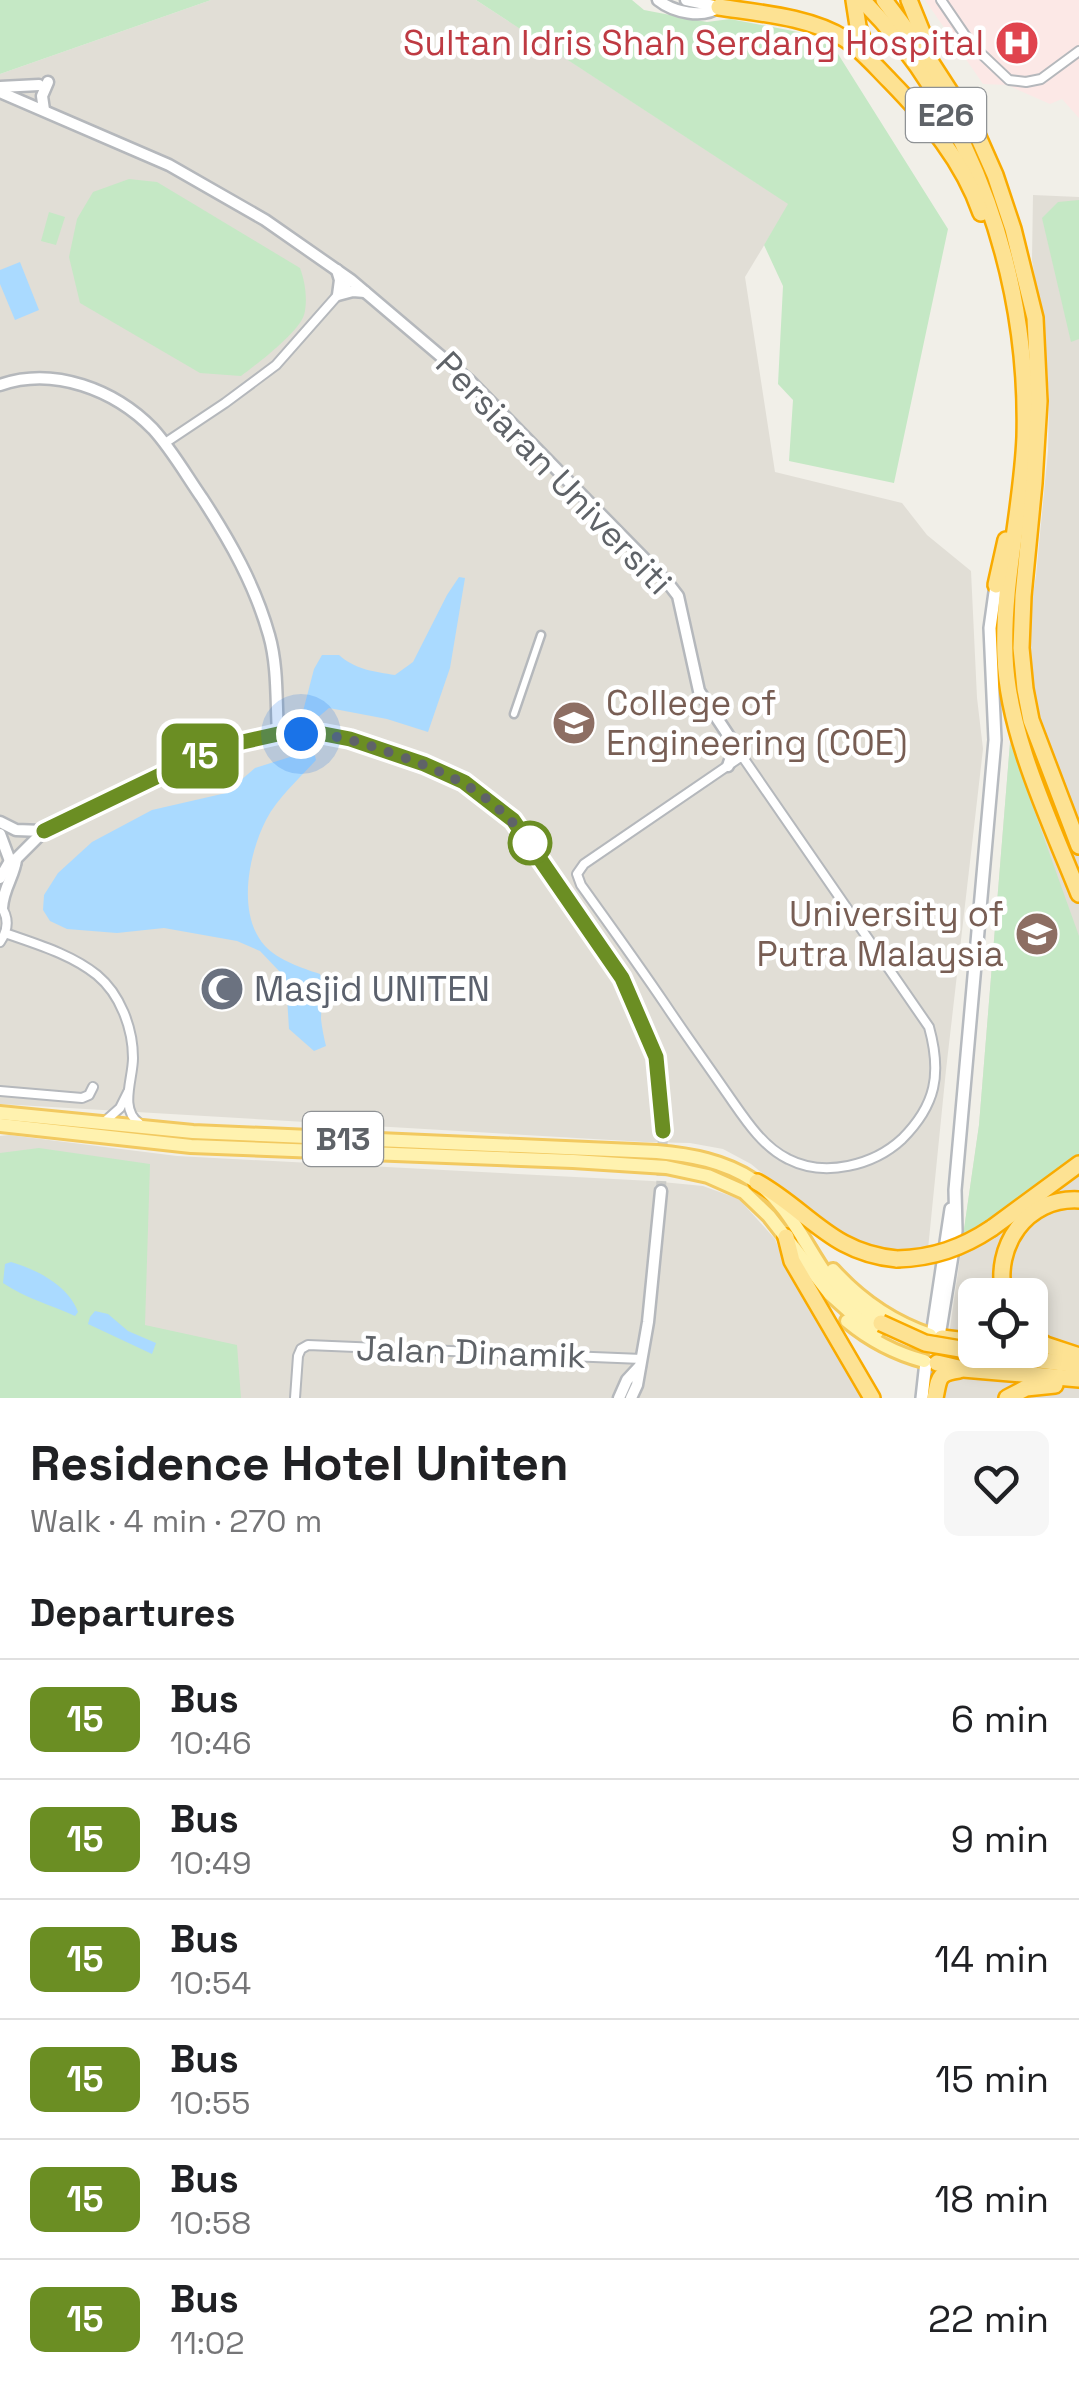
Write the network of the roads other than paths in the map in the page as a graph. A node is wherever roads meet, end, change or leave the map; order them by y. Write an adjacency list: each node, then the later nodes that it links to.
1 (658, 0): 8 (street)
2 (686, 0): 8 (street)
3 (854, 0): 10 (highway)
4 (862, 0): 14 (highway, E26)
5 (884, 0): 11 (highway, E26)
6 (910, 0): 11 (highway)
7 (941, 0): 9 (street)
8 (717, 3): 10 (highway)
9 (1077, 56)
10 (870, 61): 14 (highway)
11 (943, 82): 32 (highway, E26)
12 (0, 90): 13 (street, Persiaran Universiti); 13 (street)
13 (44, 110): 15 (street, Persiaran Universiti)
14 (1001, 247): 21 (highway, E26)
15 (337, 269): 16 (street, Persiaran Universiti); 18 (street)
16 (352, 280): 17 (street, Persiaran Universiti); 18 (street)
17 (366, 292): 18 (street); 26 (street, Persiaran Universiti)
18 (338, 295): 20 (street)
19 (0, 386): 20 (street)
20 (165, 443): 25 (street)
21 (1020, 487): 22 (highway); 35 (highway, E26)
22 (996, 585): 53 (main road)
23 (541, 635): 24 (street)
24 (514, 714)
25 (278, 734): 30 (street); 45 (street)
26 (735, 745): 27 (street); 28 (street)
27 (747, 752): 28 (street); 28 (street)
28 (728, 766)
29 (0, 822): 30 (street)
30 (44, 831): 33 (street)
31 (0, 834): 33 (street)
32 (1079, 846)
33 (14, 861): 34 (street); 36 (street)
34 (0, 878)
35 (1078, 893)
36 (1, 906): 37 (street)
37 (3, 937): 39 (street)
38 (93, 1087): 40 (street)
39 (129, 1090): 42 (street); 44 (street)
40 (0, 1091)
41 (0, 1113): 42 (main road, B13)
42 (103, 1122): 44 (main road, B13)
43 (0, 1125): 50 (main road, B13)
44 (143, 1126): 47 (main road, B13)
45 (663, 1131)
46 (1079, 1164): 47 (highway, bridge)
47 (757, 1182): 50 (main road, B13)
48 (661, 1191): 60 (street)
49 (1079, 1200): 51 (highway)
50 (795, 1241): 52 (main road, B13); 53 (main road); 61 (main road); 68 (highway)
51 (1002, 1278)
52 (879, 1328): 57 (highway, B13)
53 (936, 1336): 54 (highway); 61 (main road); 61 (main road)
54 (958, 1339)
55 (1048, 1346): 59 (highway)
56 (1048, 1354): 59 (highway)
57 (958, 1356)
58 (1048, 1360): 59 (highway, B13)
59 (1079, 1361)
60 (641, 1362): 65 (street, Jalan Dinamik); 66 (street); 67 (street)
61 (930, 1363): 63 (highway); 69 (main road); 70 (main road)
62 (1029, 1368): 64 (highway, B13)
63 (962, 1369): 64 (highway); 70 (highway)
64 (1079, 1380): 71 (highway)
65 (295, 1398)
66 (619, 1398)
67 (631, 1398)
68 (872, 1398)
69 (922, 1398)
70 (933, 1398)
71 (1007, 1398)

